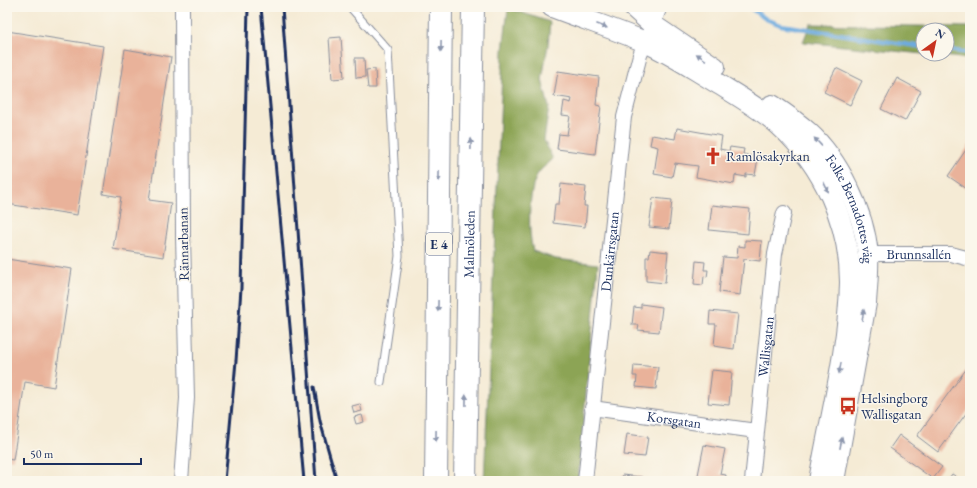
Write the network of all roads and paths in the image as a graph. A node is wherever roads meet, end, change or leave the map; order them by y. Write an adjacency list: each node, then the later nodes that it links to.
1 (182, 7): 17 (street, Rännarbanan)
2 (350, 7): 14 (lane)
3 (442, 7): 18 (highway, E 4, one-way to 18)
4 (473, 7): 9 (highway, Malmöleden / E 4)
5 (480, 7): 9 (highway)
6 (552, 7): 10 (street, one-way to 10)
7 (633, 7): 10 (street)
8 (660, 7): 10 (street, Dunkärrsgatan)
9 (473, 29): 19 (highway, Malmöleden / E 4, one-way to 9)
10 (649, 34): 12 (street, Folke Bernadottes väg, one-way to 10); 15 (street, Dunkärrsgatan); 22 (street, Folke Bernadottes väg, one-way to 22)
11 (784, 213): 16 (street, Wallisgatan)
12 (868, 254): 13 (street, Brunnsallén); 23 (street, Folke Bernadottes väg, one-way to 12)
13 (970, 259)
14 (381, 382)
15 (592, 408): 16 (street, Korsgatan); 20 (street, Dunkärrsgatan)
16 (756, 431): 21 (street, Wallisgatan)
17 (180, 481)
18 (436, 481)
19 (465, 481)
20 (585, 481)
21 (752, 481)
22 (819, 481)
23 (834, 481)

